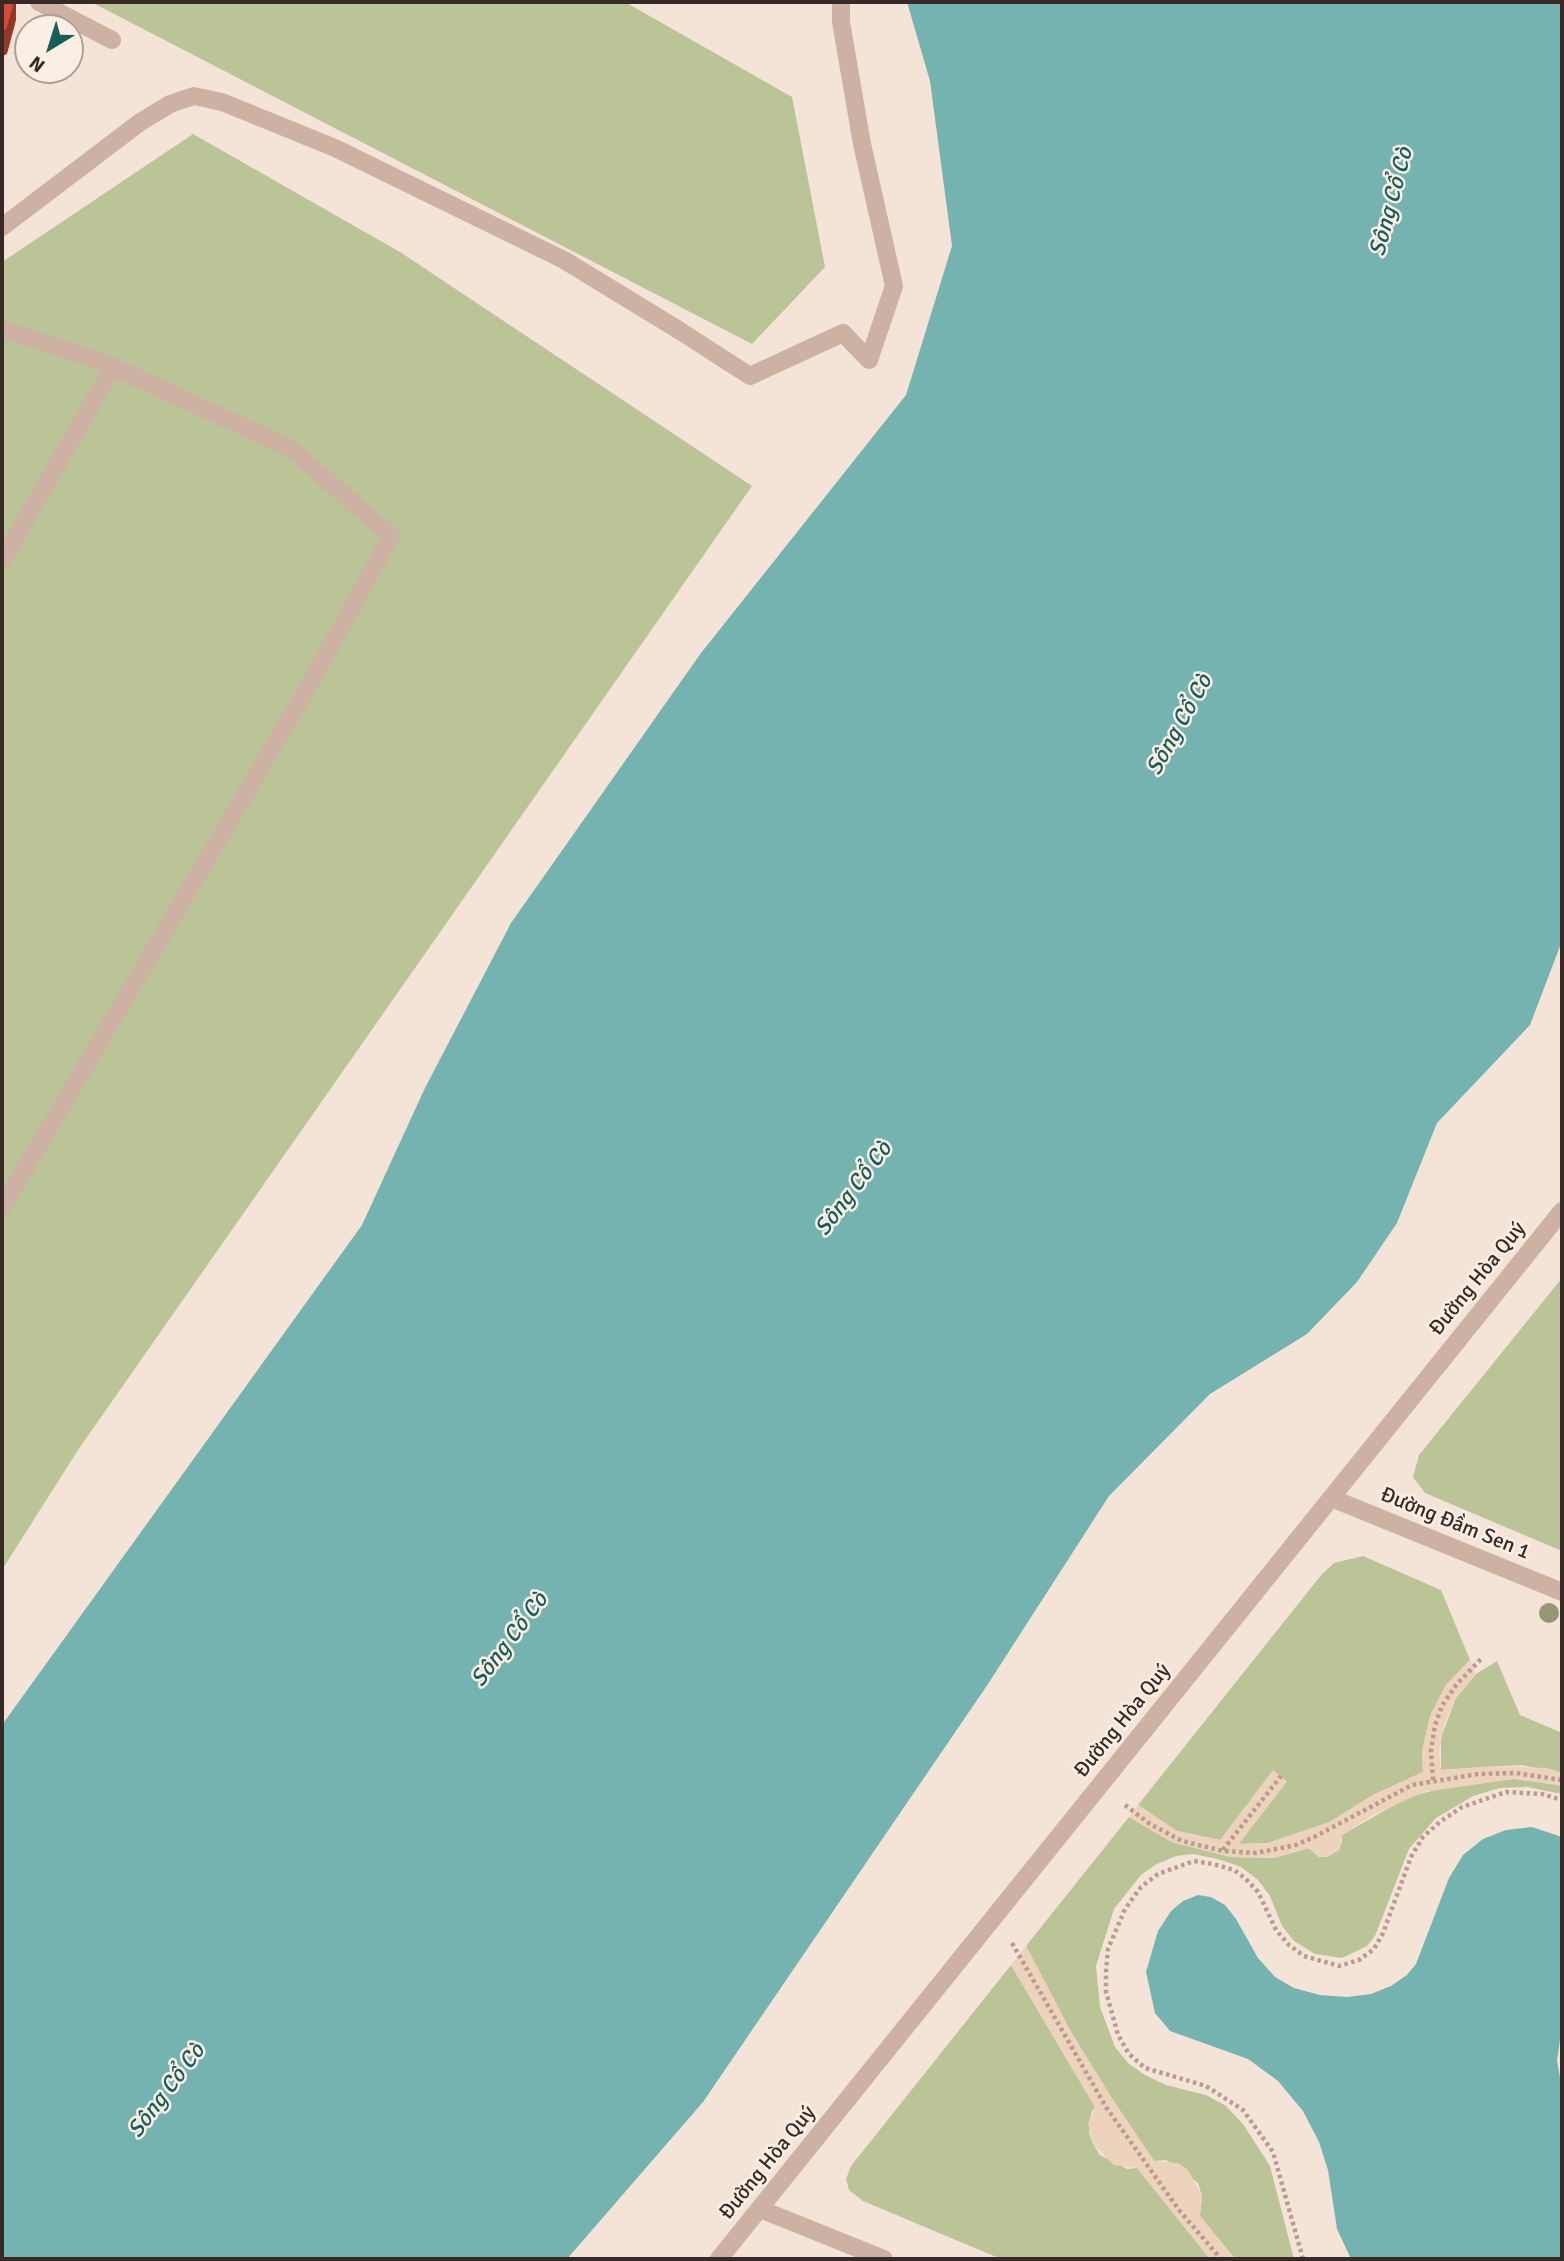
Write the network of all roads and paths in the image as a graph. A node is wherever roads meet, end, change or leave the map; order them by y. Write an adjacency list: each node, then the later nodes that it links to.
1 (39, 2): 3 (street)
2 (841, 2): 4 (street)
3 (112, 40)
4 (2, 227)
5 (2, 329): 6 (street)
6 (113, 367): 7 (street); 8 (street)
7 (2, 561)
8 (2, 1208)
9 (1562, 1211): 10 (street, Đường Hòa Quý)
10 (1331, 1498): 11 (street, Đường Đầm Sen 1); 20 (street, Đường Hòa Quý)
11 (1562, 1592)
12 (1481, 1659): 14 (path)
13 (1281, 1776): 18 (path)
14 (1433, 1780): 15 (path); 18 (path)
15 (1562, 1780)
16 (1562, 1800): 24 (path)
17 (1125, 1805): 18 (path)
18 (1223, 1851)
19 (1012, 1943): 23 (path)
20 (760, 2208): 21 (street, Đường Hòa Quý); 22 (street)
21 (719, 2259)
22 (884, 2259)
23 (1221, 2259)
24 (1303, 2259)

